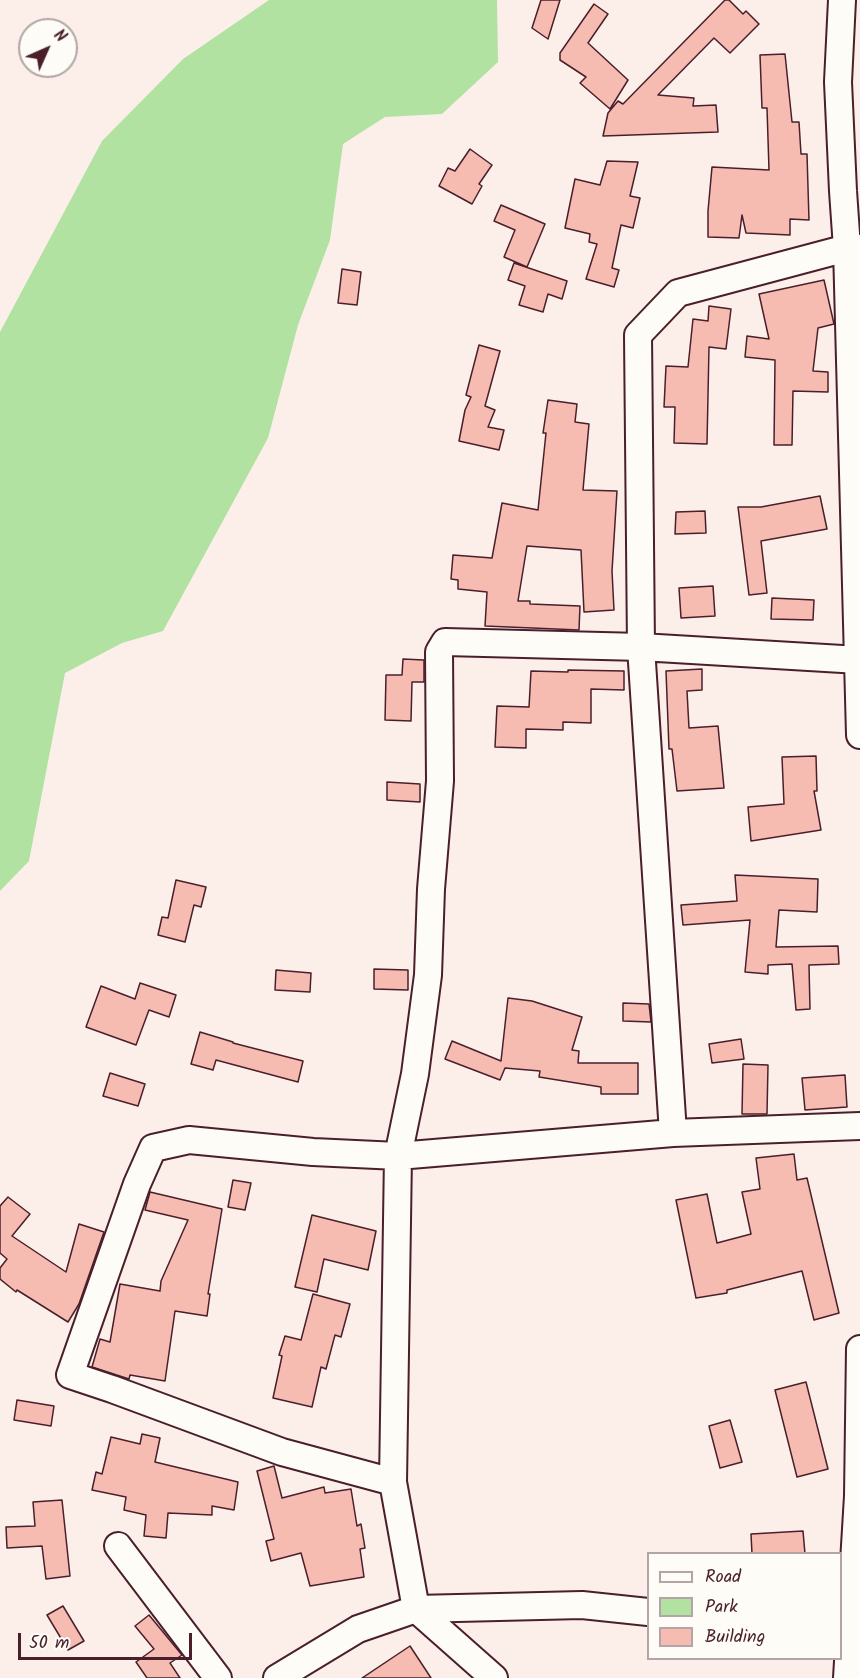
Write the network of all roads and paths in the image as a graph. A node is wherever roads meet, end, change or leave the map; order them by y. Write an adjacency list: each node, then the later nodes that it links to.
1 (842, 0): 2 (street)
2 (854, 248): 3 (street); 4 (street)
3 (641, 647): 4 (street); 7 (street); 8 (street)
4 (859, 671): 5 (street)
5 (860, 735)
6 (860, 1126): 7 (street)
7 (673, 1133): 8 (street)
8 (398, 1156): 10 (street); 10 (street)
9 (860, 1349): 11 (street)
10 (393, 1482): 13 (street)
11 (859, 1496): 15 (street)
12 (118, 1546): 16 (street)
13 (416, 1609): 14 (street); 17 (street); 18 (street)
14 (647, 1612)
15 (850, 1630): 19 (street)
16 (218, 1678)
17 (277, 1678)
18 (494, 1678)
19 (847, 1678)

